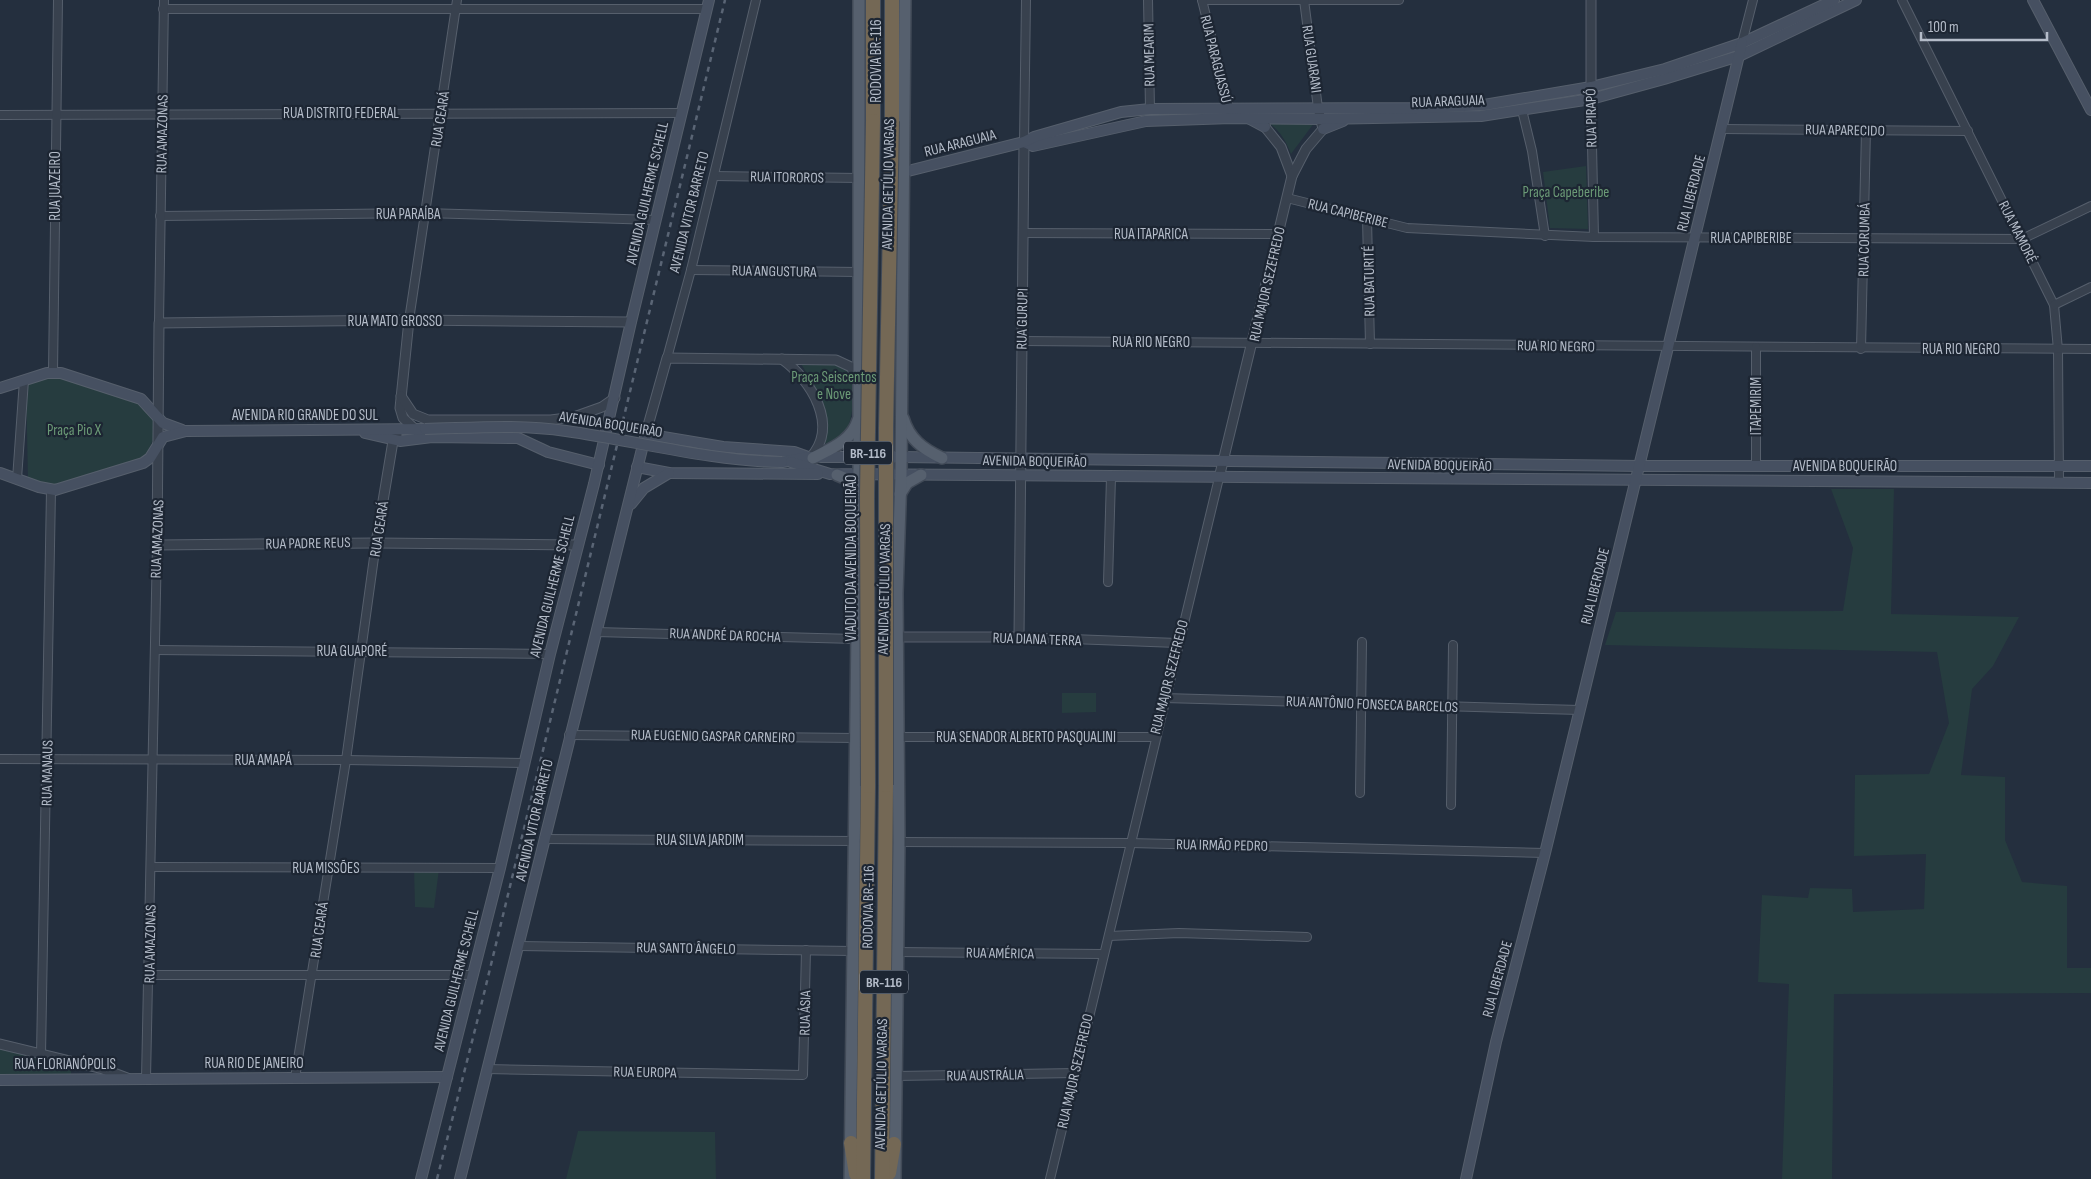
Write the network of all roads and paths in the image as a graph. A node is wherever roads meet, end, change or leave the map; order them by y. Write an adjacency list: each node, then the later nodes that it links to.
1 (58, 0): 34 (street, RUA JUAZEIRO)
2 (457, 0): 21 (street, RUA CEARÁ)
3 (756, 0): 43 (street, AVENIDA VITOR BARRETO)
4 (859, 0): 45 (main road, AVENIDA GETÚLIO VARGAS)
5 (873, 0): 37 (highway, RODOVIA BR-116 / BR-116)
6 (892, 0): 192 (highway, RODOVIA BR-116 / BR-116, bridge)
7 (904, 0): 42 (main road, AVENIDA GETÚLIO VARGAS)
8 (1026, 0): 41 (street, RUA GURUPI)
9 (1148, 0): 26 (street, RUA MEARIM)
10 (1202, 0): 18 (street); 31 (street, RUA PARAGUASSÚ)
11 (1399, 0): 18 (street)
12 (1591, 0): 24 (street, RUA PIRAPÓ)
13 (1753, 0): 22 (street, RUA LIBERDADE)
14 (1834, 0): 22 (main road, RUA ARAGUAIA)
15 (1856, 0): 23 (main road, RUA ARAGUAIA)
16 (1902, 0): 40 (street, RUA MAMORÉ)
17 (2033, 0): 28 (main road)
18 (1304, 1): 36 (street, RUA GUARANI)
19 (164, 4): 21 (street); 32 (street, RUA AMAZONAS)
20 (708, 4): 21 (street); 30 (main road, AVENIDA GUILHERME SCHELL)
21 (456, 9): 29 (street, RUA CEARÁ)
22 (1742, 43): 23 (main road, RUA LIBERDADE); 24 (main road, RUA ARAGUAIA)
23 (1739, 56): 25 (main road, RUA ARAGUAIA); 38 (main road, RUA LIBERDADE)
24 (1591, 87): 25 (street, RUA PIRAPÓ); 36 (main road, RUA ARAGUAIA)
25 (1591, 99): 27 (main road, RUA ARAGUAIA); 55 (street, RUA PIRAPÓ)
26 (1150, 109): 31 (main road, RUA ARAGUAIA); 41 (main road, RUA ARAGUAIA)
27 (1522, 110): 36 (main road, RUA ARAGUAIA); 54 (street)
28 (2091, 110)
29 (442, 113): 30 (street, RUA DISTRITO FEDERAL); 32 (street, RUA DISTRITO FEDERAL); 48 (street, RUA CEARÁ)
30 (682, 113): 51 (main road, AVENIDA GUILHERME SCHELL)
31 (1230, 113): 35 (main road, RUA ARAGUAIA); 35 (main road, RUA ARAGUAIA); 41 (main road, RUA ARAGUAIA)
32 (163, 114): 34 (street, RUA DISTRITO FEDERAL); 49 (street, RUA AMAZONAS)
33 (0, 115): 34 (street, RUA DISTRITO FEDERAL)
34 (55, 115): 76 (street, RUA JUAZEIRO)
35 (1265, 118): 36 (main road, RUA ARAGUAIA); 44 (street)
36 (1320, 119): 44 (street, RUA MAJOR SEZEFREDO)
37 (873, 121): 151 (highway, VIADUTO DA AVENIDA BOQUEIRÃO / BR-116, bridge)
38 (1722, 129): 39 (street, RUA APARECIDO); 56 (main road, RUA LIBERDADE)
39 (1866, 130): 40 (street, RUA APARECIDO); 57 (street, RUA CORUMBÁ)
40 (1968, 131): 58 (street, RUA MAMORÉ)
41 (1024, 142): 42 (main road, RUA ARAGUAIA); 52 (street, RUA GURUPI)
42 (904, 172): 83 (main road, AVENIDA GETÚLIO VARGAS)
43 (714, 176): 45 (street, RUA ITOROROS); 59 (street, AVENIDA VITOR BARRETO)
44 (1292, 176): 46 (street, RUA MAJOR SEZEFREDO)
45 (860, 178): 60 (main road, AVENIDA GETÚLIO VARGAS)
46 (1287, 198): 50 (street, RUA CAPIBERIBE); 53 (street, RUA MAJOR SEZEFREDO)
47 (2091, 206): 58 (street, RUA CAPIBERIBE)
48 (425, 213): 49 (street, RUA PARAÍBA); 51 (street, RUA PARAÍBA); 63 (street, RUA CEARÁ)
49 (160, 216): 65 (street, RUA AMAZONAS)
50 (1368, 219): 54 (street, RUA CAPIBERIBE); 68 (street, RUA BATURITÉ)
51 (656, 220): 64 (main road, AVENIDA GUILHERME SCHELL)
52 (1023, 234): 53 (street, RUA ITAPARICA); 66 (street, RUA GURUPI)
53 (1278, 234): 67 (street, RUA MAJOR SEZEFREDO)
54 (1545, 236): 55 (street, RUA CAPIBERIBE)
55 (1594, 237): 56 (street, RUA CAPIBERIBE)
56 (1696, 238): 57 (street, RUA CAPIBERIBE); 69 (main road, RUA LIBERDADE)
57 (1864, 238): 58 (street, RUA CAPIBERIBE); 71 (street, RUA CORUMBÁ)
58 (2022, 239): 62 (street, RUA MAMORÉ)
59 (690, 270): 60 (street, RUA ANGUSTURA); 74 (street, AVENIDA VITOR BARRETO)
60 (858, 272): 78 (main road, AVENIDA GETÚLIO VARGAS)
61 (2091, 287): 62 (street)
62 (2054, 305): 73 (street, RUA MAMORÉ)
63 (409, 320): 64 (street, RUA MATO GROSSO); 65 (street, RUA MATO GROSSO); 80 (street, RUA CEARÁ)
64 (631, 322): 81 (main road, AVENIDA GUILHERME SCHELL)
65 (159, 323): 84 (street, RUA AMAZONAS)
66 (1021, 341): 67 (street, RUA RIO NEGRO); 96 (street, RUA GURUPI)
67 (1253, 342): 68 (street, RUA RIO NEGRO); 98 (street, RUA MAJOR SEZEFREDO)
68 (1370, 344): 69 (street, RUA RIO NEGRO)
69 (1669, 347): 70 (street, RUA RIO NEGRO); 100 (main road, RUA LIBERDADE)
70 (1756, 347): 71 (street, RUA RIO NEGRO); 101 (street, ITAPEMIRIM)
71 (1861, 349): 73 (street, RUA RIO NEGRO)
72 (2091, 349): 73 (street, RUA RIO NEGRO)
73 (2058, 350): 102 (street, RUA MAMORÉ)
74 (667, 358): 75 (street); 89 (street, AVENIDA VITOR BARRETO)
75 (782, 359): 78 (street); 94 (street)
76 (54, 372): 77 (main road); 84 (main road, AVENIDA RIO GRANDE DO SUL)
77 (24, 380): 79 (main road); 114 (street)
78 (858, 383): 82 (main road, AVENIDA GETÚLIO VARGAS)
79 (0, 388)
80 (401, 396): 81 (street); 87 (street, RUA CEARÁ)
81 (615, 398): 99 (main road, AVENIDA GUILHERME SCHELL)
82 (859, 402): 83 (main road); 85 (main road, AVENIDA GETÚLIO VARGAS)
83 (901, 403): 93 (main road, AVENIDA GETÚLIO VARGAS); 95 (main road)
84 (159, 419): 88 (main road, AVENIDA RIO GRANDE DO SUL); 90 (street, RUA AMAZONAS)
85 (859, 419): 92 (main road, AVENIDA GETÚLIO VARGAS); 94 (main road)
86 (342, 429): 87 (main road, AVENIDA RIO GRANDE DO SUL); 88 (main road, AVENIDA RIO GRANDE DO SUL); 91 (main road)
87 (420, 430): 91 (street); 97 (main road, AVENIDA BOQUEIRÃO, bridge)
88 (186, 431): 90 (main road, AVENIDA RIO GRANDE DO SUL)
89 (650, 433): 94 (main road); 104 (main road, AVENIDA VITOR BARRETO)
90 (160, 441): 118 (main road); 125 (street, RUA AMAZONAS)
91 (393, 441): 99 (main road); 124 (street, RUA CEARÁ)
92 (858, 457): 93 (main road, AVENIDA BOQUEIRÃO); 94 (main road, AVENIDA BOQUEIRÃO); 108 (main road, AVENIDA GETÚLIO VARGAS)
93 (900, 457): 95 (main road, AVENIDA BOQUEIRÃO); 109 (main road, AVENIDA GETÚLIO VARGAS)
94 (810, 458): 97 (main road, AVENIDA BOQUEIRÃO)
95 (942, 458): 96 (main road, AVENIDA BOQUEIRÃO)
96 (1020, 460): 98 (main road, AVENIDA BOQUEIRÃO); 111 (street, RUA GURUPI)
97 (786, 462): 107 (main road, AVENIDA BOQUEIRÃO)
98 (1223, 462): 100 (main road, AVENIDA BOQUEIRÃO); 113 (street, RUA MAJOR SEZEFREDO)
99 (599, 464): 126 (main road, AVENIDA GUILHERME SCHELL)
100 (1640, 466): 101 (main road, AVENIDA BOQUEIRÃO); 115 (main road, RUA LIBERDADE)
101 (1756, 466): 102 (main road, AVENIDA BOQUEIRÃO)
102 (2059, 466): 103 (main road, AVENIDA BOQUEIRÃO); 116 (street, RUA MAMORÉ)
103 (2091, 466)
104 (637, 467): 106 (main road); 121 (main road, AVENIDA VITOR BARRETO)
105 (0, 473): 114 (main road)
106 (669, 473): 107 (main road); 121 (main road)
107 (834, 474): 108 (main road, AVENIDA BOQUEIRÃO); 119 (main road)
108 (859, 474): 109 (main road, AVENIDA BOQUEIRÃO); 119 (main road, AVENIDA GETÚLIO VARGAS)
109 (901, 475): 110 (main road, AVENIDA BOQUEIRÃO); 120 (main road, AVENIDA GETÚLIO VARGAS)
110 (921, 475): 111 (main road, AVENIDA BOQUEIRÃO); 120 (main road)
111 (1019, 476): 112 (main road, AVENIDA BOQUEIRÃO); 130 (street, RUA GURUPI)
112 (1111, 477): 113 (main road, AVENIDA BOQUEIRÃO); 127 (street)
113 (1219, 478): 115 (main road, AVENIDA BOQUEIRÃO); 133 (street, RUA MAJOR SEZEFREDO)
114 (17, 479): 118 (main road)
115 (1636, 480): 116 (main road, AVENIDA BOQUEIRÃO); 141 (main road, RUA LIBERDADE)
116 (2059, 482): 117 (main road, AVENIDA BOQUEIRÃO)
117 (2091, 483)
118 (52, 490): 147 (street, RUA MANAUS)
119 (858, 494): 122 (main road, AVENIDA GETÚLIO VARGAS)
120 (900, 494): 123 (main road, AVENIDA GETÚLIO VARGAS)
121 (627, 511): 128 (main road, AVENIDA VITOR BARRETO)
122 (858, 531): 123 (main road); 131 (main road, AVENIDA GETÚLIO VARGAS)
123 (900, 532): 129 (main road, AVENIDA GETÚLIO VARGAS)
124 (376, 542): 125 (street, RUA PADRE REUS); 126 (street, RUA PADRE REUS); 136 (street, RUA CEARÁ)
125 (157, 545): 135 (street, RUA AMAZONAS)
126 (578, 545): 137 (main road, AVENIDA GUILHERME SCHELL)
127 (1108, 582)
128 (596, 632): 131 (street, RUA ANDRÉ DA ROCHA); 142 (main road, AVENIDA VITOR BARRETO)
129 (897, 637): 130 (street, RUA DIANA TERRA); 143 (main road, AVENIDA GETÚLIO VARGAS)
130 (1019, 637): 133 (street, RUA DIANA TERRA)
131 (855, 639): 145 (main road, AVENIDA GETÚLIO VARGAS)
132 (1362, 642): 139 (street)
133 (1177, 643): 138 (street, RUA MAJOR SEZEFREDO)
134 (1453, 645): 140 (street)
135 (155, 650): 136 (street, RUA GUAPORÉ); 148 (street, RUA AMAZONAS)
136 (360, 651): 137 (street, RUA GUAPORÉ); 149 (street, RUA CEARÁ)
137 (550, 654): 150 (main road, AVENIDA GUILHERME SCHELL)
138 (1164, 698): 139 (street, RUA ANTÔNIO FONSECA BARCELOS); 144 (street, RUA MAJOR SEZEFREDO)
139 (1362, 704): 140 (street, RUA ANTÔNIO FONSECA BARCELOS); 152 (street)
140 (1452, 707): 141 (street, RUA ANTÔNIO FONSECA BARCELOS); 153 (street)
141 (1580, 710): 158 (main road, RUA LIBERDADE)
142 (569, 735): 145 (street, RUA EUGENIO GASPAR CARNEIRO); 154 (main road, AVENIDA VITOR BARRETO)
143 (897, 737): 144 (street, RUA SENADOR ALBERTO PASQUALINI); 156 (main road, AVENIDA GETÚLIO VARGAS)
144 (1155, 737): 157 (street, RUA MAJOR SEZEFREDO)
145 (856, 738): 155 (main road, AVENIDA GETÚLIO VARGAS)
146 (0, 759): 147 (street, RUA AMAPÁ)
147 (47, 759): 148 (street, RUA AMAPÁ); 173 (street, RUA MANAUS)
148 (152, 760): 149 (street, RUA AMAPÁ); 159 (street, RUA AMAZONAS)
149 (346, 760): 150 (street, RUA AMAPÁ); 160 (street, RUA CEARÁ)
150 (525, 763): 161 (main road, AVENIDA GUILHERME SCHELL)
151 (868, 786): 191 (highway, RODOVIA BR-116 / BR-116)
152 (1360, 793)
153 (1451, 805)
154 (544, 839): 155 (street, RUA SILVA JARDIM); 164 (main road, AVENIDA VITOR BARRETO)
155 (856, 840): 166 (main road, AVENIDA GETÚLIO VARGAS)
156 (899, 842): 157 (street, RUA IRMÃO PEDRO); 167 (main road, AVENIDA GETÚLIO VARGAS)
157 (1130, 843): 158 (street, RUA IRMÃO PEDRO); 162 (street, RUA MAJOR SEZEFREDO)
158 (1545, 852): 196 (main road, RUA LIBERDADE)
159 (152, 867): 160 (street, RUA MISSÕES); 170 (street, RUA AMAZONAS)
160 (328, 868): 161 (street, RUA MISSÕES); 169 (street, RUA CEARÁ)
161 (500, 868): 171 (main road, AVENIDA GUILHERME SCHELL)
162 (1109, 936): 163 (street); 168 (street, RUA MAJOR SEZEFREDO)
163 (1307, 937)
164 (519, 946): 165 (street, RUA SANTO ÂNGELO); 175 (main road, AVENIDA VITOR BARRETO)
165 (806, 950): 166 (street, RUA SANTO ÂNGELO); 177 (street, RUA ÁSIA)
166 (853, 951): 185 (main road, AVENIDA GETÚLIO VARGAS)
167 (897, 952): 168 (street, RUA AMÉRICA); 178 (main road, AVENIDA GETÚLIO VARGAS)
168 (1103, 954): 176 (street, RUA MAJOR SEZEFREDO)
169 (312, 974): 170 (street); 171 (street); 180 (street, RUA CEARÁ)
170 (150, 975): 182 (street, RUA AMAZONAS)
171 (473, 975): 179 (main road, AVENIDA GUILHERME SCHELL)
172 (0, 1044): 173 (street, RUA RIO DE JANEIRO)
173 (41, 1055): 174 (street, RUA RIO DE JANEIRO)
174 (64, 1061): 181 (street, RUA RIO DE JANEIRO); 184 (street)
175 (487, 1069): 177 (street, RUA EUROPA); 188 (main road, AVENIDA VITOR BARRETO)
176 (1075, 1073): 178 (street, RUA AUSTRÁLIA); 195 (street, RUA MAJOR SEZEFREDO)
177 (803, 1075)
178 (896, 1076): 186 (main road, AVENIDA GETÚLIO VARGAS)
179 (447, 1077): 180 (main road, RUA RIO DE JANEIRO); 187 (main road, AVENIDA GUILHERME SCHELL)
180 (295, 1078): 182 (main road, RUA RIO DE JANEIRO)
181 (130, 1079): 182 (main road, RUA RIO DE JANEIRO); 184 (main road, RUA FLORIANÓPOLIS)
182 (146, 1079)
183 (0, 1080): 184 (main road, RUA FLORIANÓPOLIS)
184 (77, 1080)
185 (851, 1143): 189 (main road, AVENIDA GETÚLIO VARGAS); 190 (highway)
186 (894, 1144): 193 (highway); 194 (main road, AVENIDA GETÚLIO VARGAS)
187 (421, 1179)
188 (460, 1179)
189 (850, 1179)
190 (857, 1179)
191 (863, 1179)
192 (882, 1179)
193 (888, 1179)
194 (895, 1179)
195 (1050, 1179)
196 (1466, 1179)

